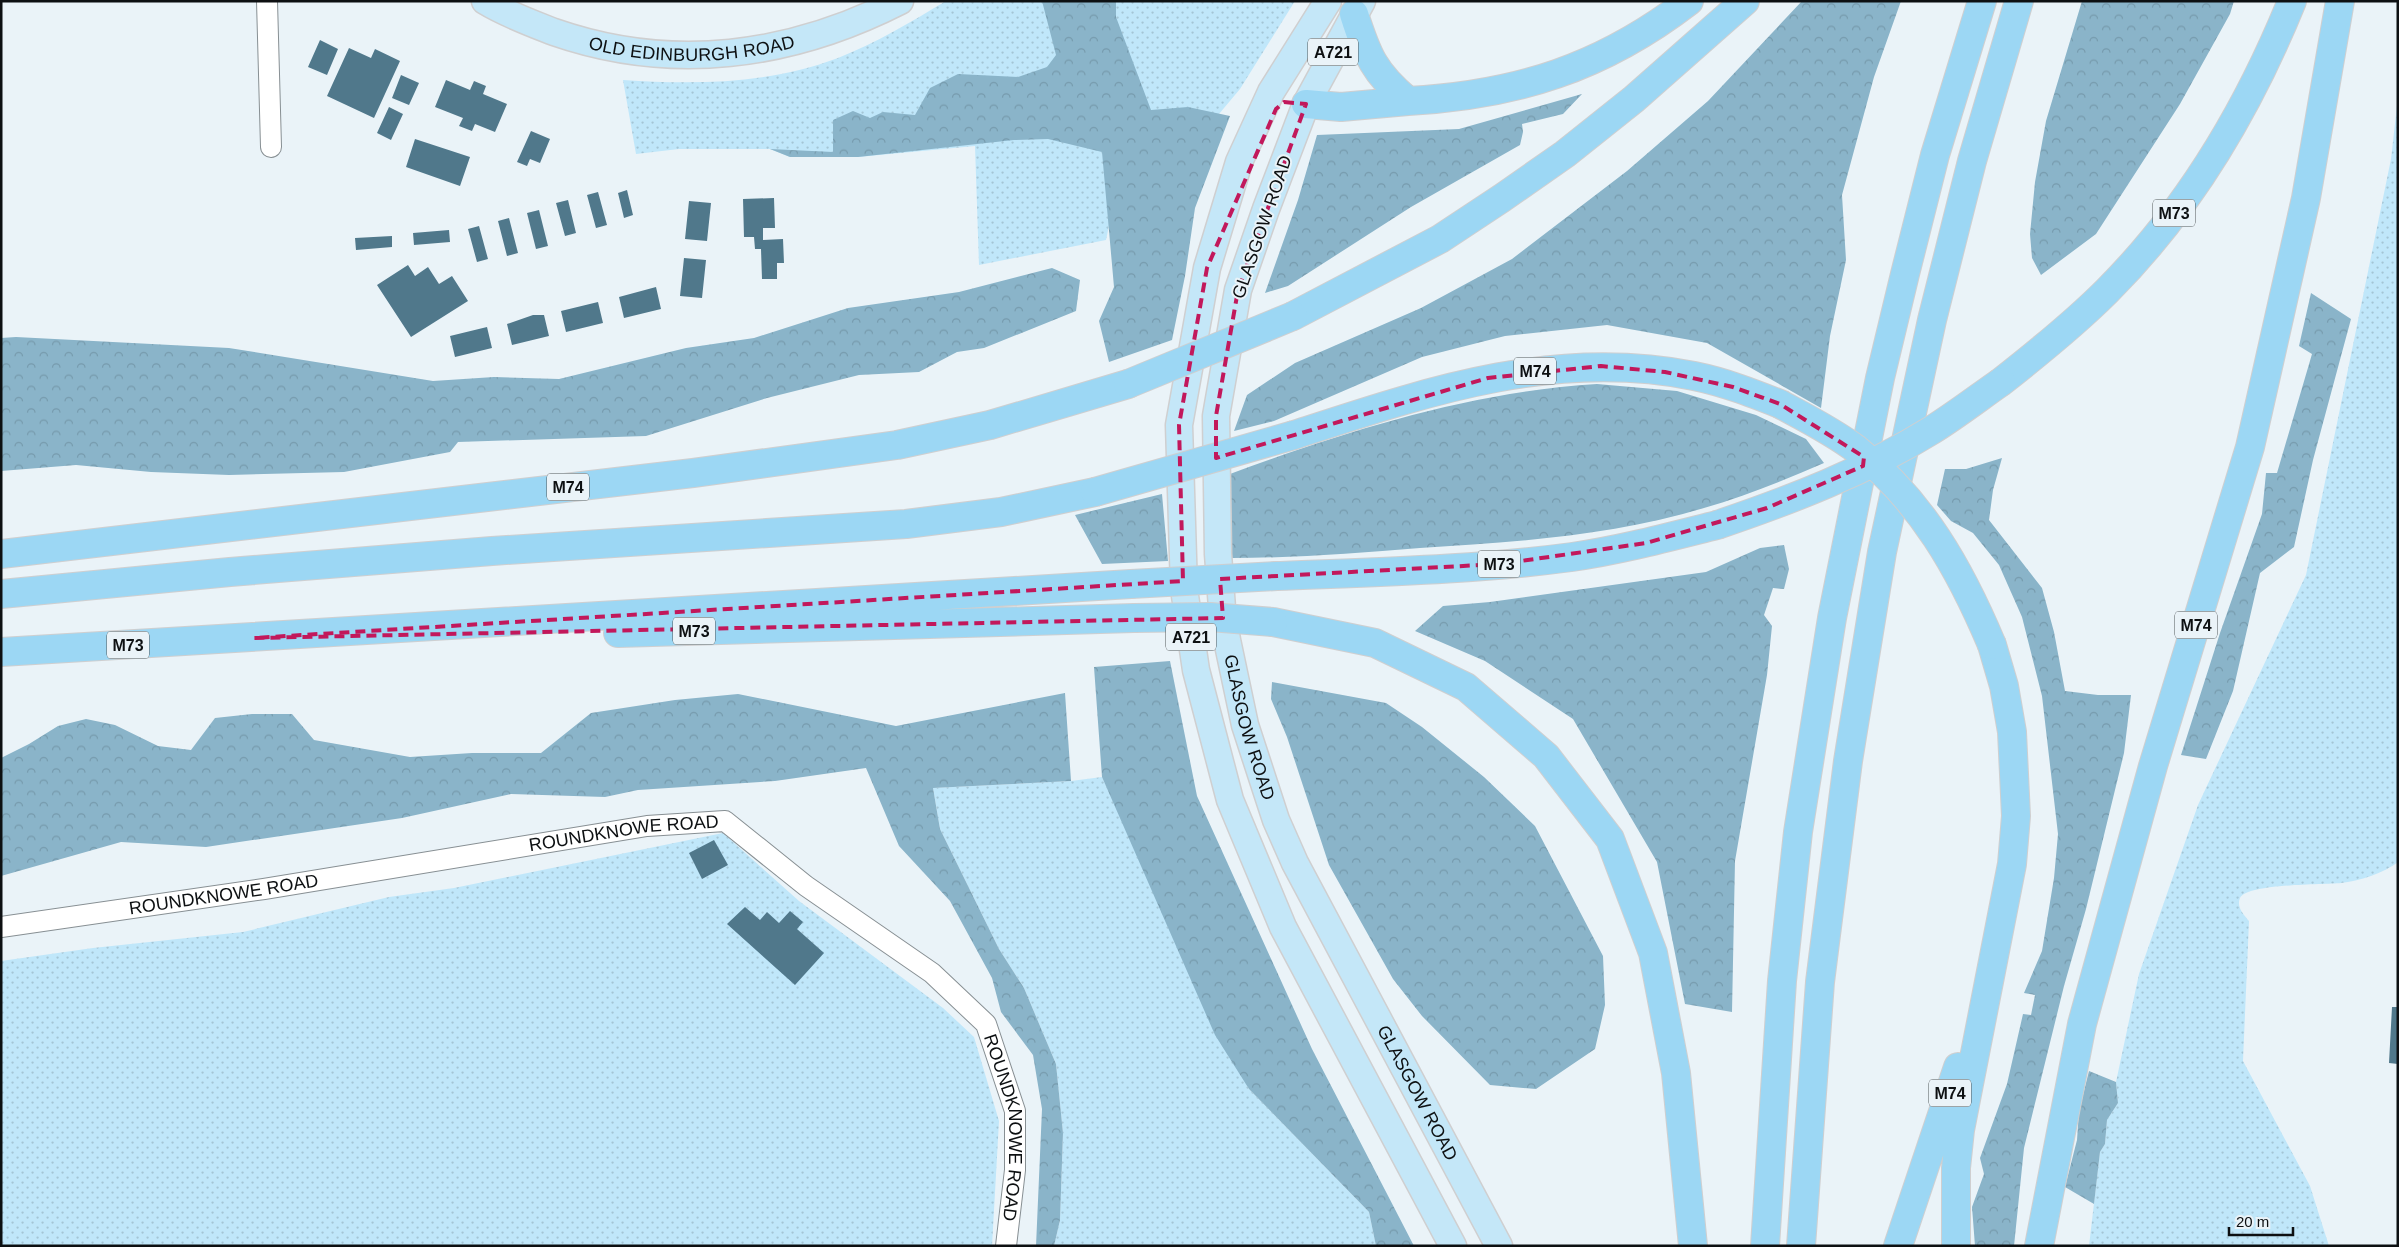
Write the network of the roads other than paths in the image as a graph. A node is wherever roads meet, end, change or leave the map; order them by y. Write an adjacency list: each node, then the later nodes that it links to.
1 (267, 1): 16 (street)
2 (485, 1): 3 (main road, OLD EDINBURGH ROAD)
3 (900, 1)
4 (1328, 1): 17 (main road, GLASGOW ROAD / A721)
5 (1689, 1): 14 (highway)
6 (1730, 1): 13 (highway, M74)
7 (1745, 1): 13 (highway, M74)
8 (1982, 1): 28 (highway)
9 (2018, 1): 29 (highway)
10 (2292, 1): 20 (highway, M73, bridge)
11 (2340, 1): 32 (highway, M74)
12 (1358, 7): 14 (highway); 15 (main road, GLASGOW ROAD / A721)
13 (1634, 99): 18 (highway, M74, bridge)
14 (1408, 101): 15 (highway)
15 (1306, 104): 17 (main road); 26 (main road, GLASGOW ROAD / A721)
16 (271, 147)
17 (1207, 268): 25 (main road, GLASGOW ROAD / A721)
18 (1, 554)
19 (1, 594): 23 (highway, M74, bridge)
20 (254, 638): 21 (highway, M73); 27 (highway, M73, bridge)
21 (1, 652)
22 (1, 927): 24 (street, ROUNDKNOWE ROAD)
23 (1997, 939): 30 (highway, M74); 31 (highway, M74)
24 (1006, 1246)
25 (1453, 1246)
26 (1499, 1246)
27 (1693, 1246)
28 (1765, 1246)
29 (1801, 1246)
30 (1898, 1246)
31 (1956, 1246)
32 (2039, 1246)

